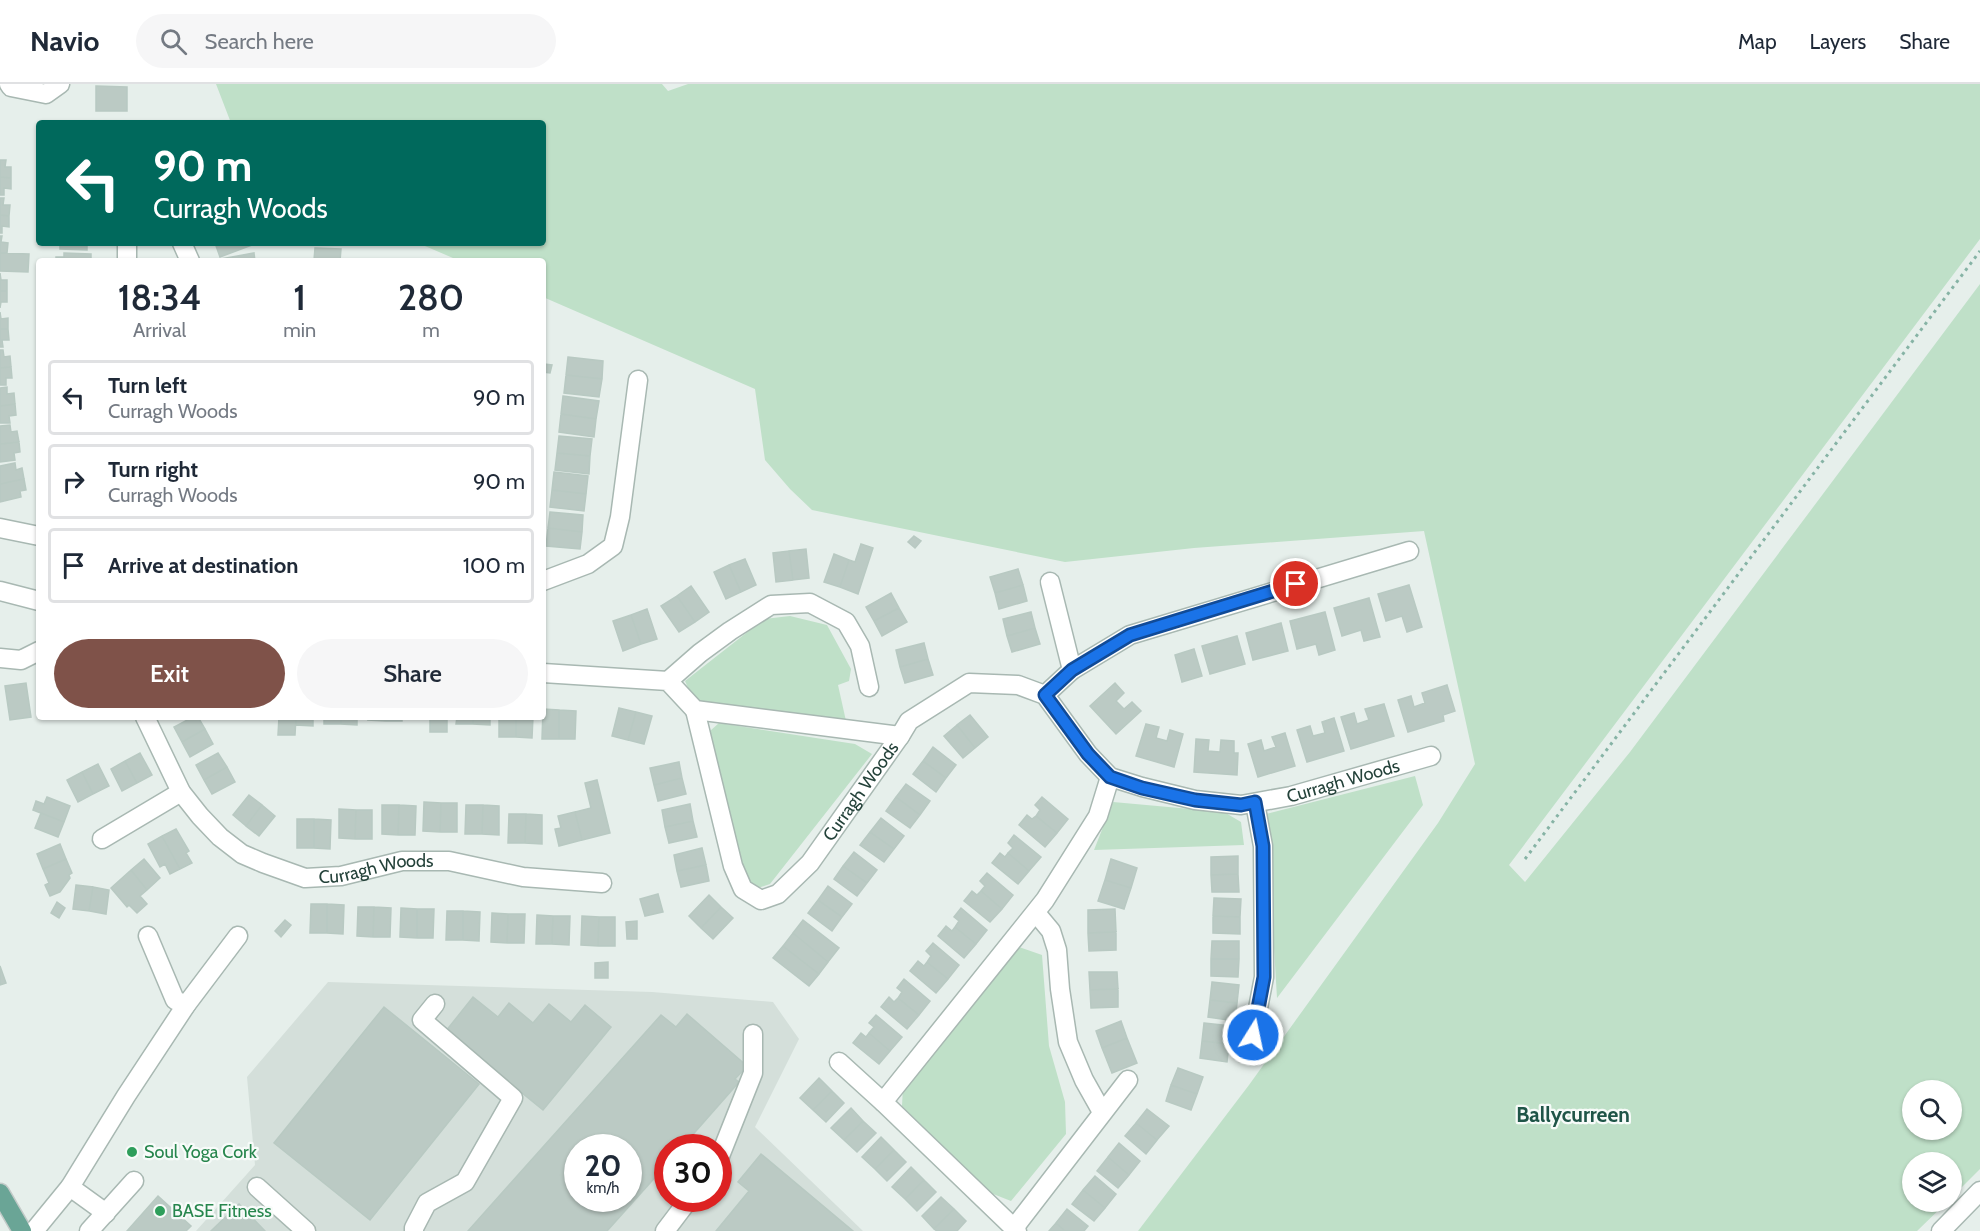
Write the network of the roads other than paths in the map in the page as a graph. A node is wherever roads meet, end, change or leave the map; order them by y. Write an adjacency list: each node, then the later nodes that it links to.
1 (9, 84): 2 (street)
2 (60, 84)
3 (638, 380): 7 (street)
4 (0, 528): 5 (street)
5 (36, 535)
6 (1409, 551): 13 (street)
7 (546, 580)
8 (1050, 582): 13 (street)
9 (0, 591): 10 (street)
10 (36, 600)
11 (36, 652): 12 (street)
12 (0, 658)
13 (1072, 670): 17 (street)
14 (546, 673): 15 (street)
15 (668, 681): 16 (street); 18 (street, Curragh Woods)
16 (869, 687)
17 (1045, 695): 20 (street, Curragh Woods); 22 (street, Curragh Woods)
18 (695, 710): 20 (street, Curragh Woods); 20 (street, Curragh Woods)
19 (148, 720): 23 (street, Curragh Woods)
20 (900, 736)
21 (1431, 756): 24 (street, Curragh Woods)
22 (1110, 777): 24 (street, Curragh Woods); 27 (street)
23 (181, 792): 25 (street); 26 (street, Curragh Woods)
24 (1255, 802): 33 (street)
25 (102, 839)
26 (602, 883)
27 (1036, 913): 36 (street); 37 (street)
28 (148, 936): 31 (street)
29 (238, 936): 31 (street)
30 (435, 1004): 51 (street)
31 (186, 1005): 40 (street)
32 (753, 1034): 38 (street)
33 (1251, 1045)
34 (839, 1062): 36 (street)
35 (1128, 1080): 37 (street)
36 (883, 1102): 46 (street)
37 (1102, 1112): 46 (street)
38 (729, 1134)
39 (134, 1180): 44 (street)
40 (70, 1187): 44 (street); 48 (street)
41 (257, 1187): 50 (street)
42 (1980, 1191): 53 (street)
43 (0, 1193): 47 (main road)
44 (106, 1212): 49 (street)
45 (679, 1212): 52 (street)
46 (1015, 1230)
47 (21, 1231)
48 (34, 1231)
49 (89, 1231)
50 (306, 1231)
51 (414, 1231)
52 (665, 1231)
53 (1941, 1231)

